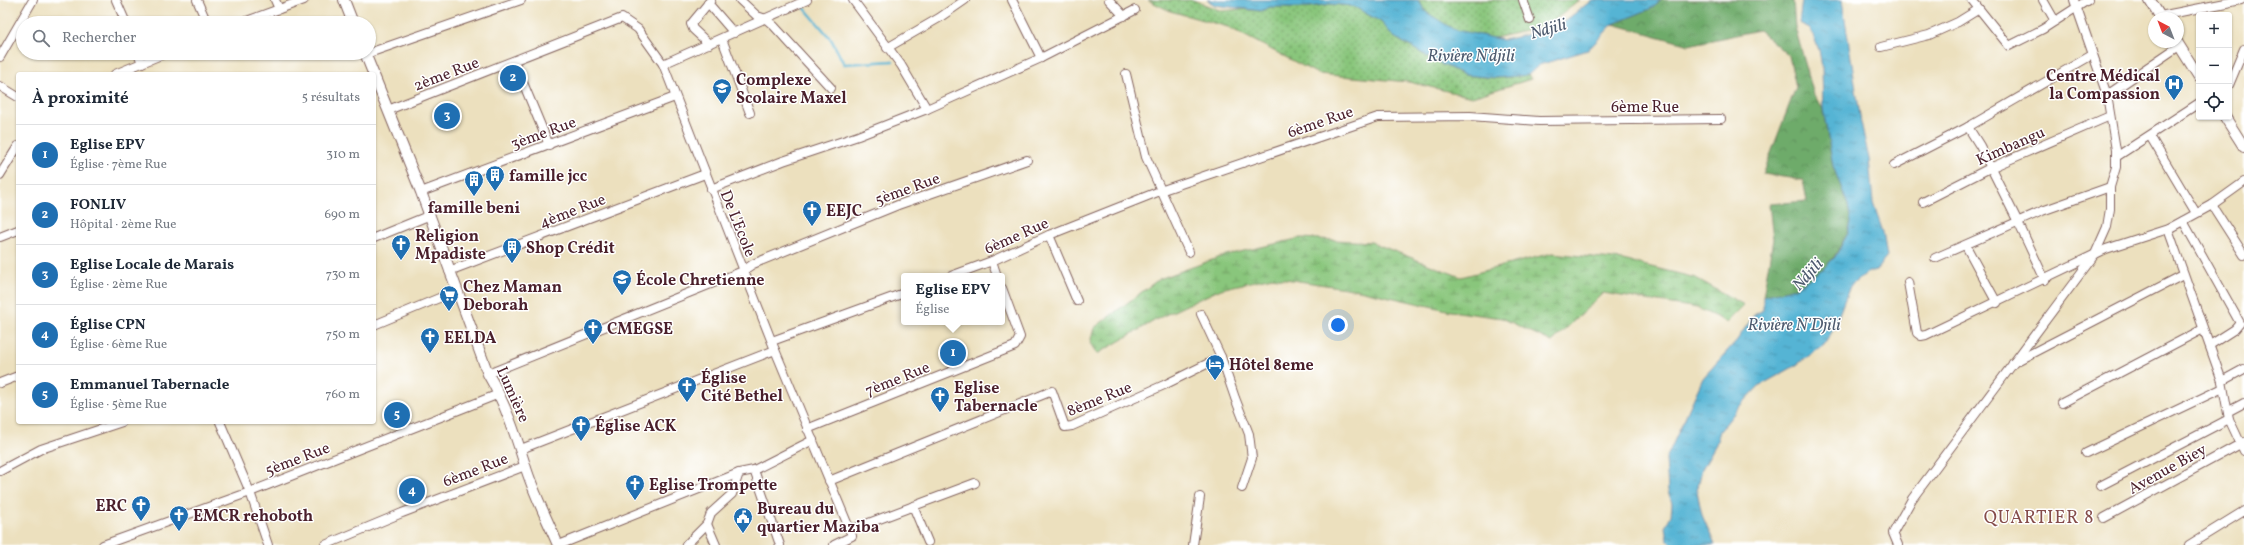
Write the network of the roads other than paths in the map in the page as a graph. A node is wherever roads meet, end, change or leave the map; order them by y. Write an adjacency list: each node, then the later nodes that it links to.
1 (33, 0): 27 (street)
2 (116, 0): 28 (street)
3 (197, 0): 29 (street)
4 (275, 0): 23 (street)
5 (304, 0): 23 (street)
6 (344, 0): 31 (street)
7 (521, 0): 46 (street)
8 (740, 0): 34 (street)
9 (807, 0): 34 (street)
10 (853, 0): 42 (street)
11 (965, 0): 42 (street)
12 (1012, 0): 49 (street)
13 (1109, 0): 32 (street)
14 (1523, 0): 35 (street)
15 (1972, 0): 22 (street)
16 (2043, 0): 36 (street)
17 (2088, 0): 21 (street)
18 (2150, 0): 25 (street)
19 (2241, 0): 26 (street)
20 (710, 2): 38 (street); 40 (street)
21 (2075, 4): 36 (street); 47 (street)
22 (1979, 8): 36 (street); 41 (street)
23 (278, 9): 30 (street)
24 (1135, 10): 32 (street)
25 (2157, 12)
26 (2184, 12)
27 (24, 16)
28 (123, 16)
29 (204, 16)
30 (260, 16)
31 (350, 16)
32 (1124, 16): 49 (street)
33 (622, 18): 53 (street, 2ème Rue); 55 (street, De L'Ecole)
34 (766, 19): 38 (street); 63 (street)
35 (1530, 20)
36 (2056, 21)
37 (16, 29): 48 (street)
38 (734, 33): 39 (street)
39 (722, 39): 40 (street); 70 (street)
40 (709, 44): 55 (street)
41 (1881, 47)
42 (887, 48): 68 (street)
43 (2173, 48): 65 (street)
44 (2181, 48): 58 (street)
45 (2244, 49): 60 (street)
46 (376, 50)
47 (2092, 55): 65 (street); 74 (street)
48 (0, 57)
49 (1041, 58): 68 (street)
50 (141, 60): 54 (street)
51 (149, 60): 54 (street)
52 (369, 60): 57 (street, Lumière)
53 (514, 62): 69 (street, 2ème Rue); 76 (street)
54 (142, 63): 56 (street)
55 (662, 64): 66 (street, De L'Ecole)
56 (120, 72)
57 (372, 72)
58 (2196, 72)
59 (1126, 74): 88 (street)
60 (2229, 84)
61 (0, 86): 64 (street)
62 (377, 88): 69 (street, Lumière)
63 (831, 88)
64 (16, 96)
65 (2107, 96): 71 (street)
66 (675, 97): 76 (street, 3ème Rue); 83 (street, De L'Ecole)
67 (2196, 105): 75 (street)
68 (927, 108): 87 (street)
69 (388, 110): 89 (street, Lumière)
70 (750, 113)
71 (2110, 116): 79 (street); 82 (street, Kimbangu)
72 (1721, 119): 88 (street, 6ème Rue)
73 (2227, 120): 77 (street)
74 (1968, 127): 81 (street); 82 (street)
75 (2150, 136): 79 (street); 92 (street)
76 (549, 145): 89 (street, 3ème Rue)
77 (2244, 147)
78 (16, 149): 84 (street)
79 (2116, 157): 86 (street)
80 (1027, 160): 107 (street, 5ème Rue)
81 (1894, 165)
82 (1990, 168): 90 (street, Kimbangu); 95 (street)
83 (705, 174): 87 (street, De L'Ecole); 108 (street, 4ème Rue)
84 (0, 175)
85 (2244, 182): 91 (street)
86 (2110, 187): 95 (street); 103 (street)
87 (711, 189): 107 (street, De L'Ecole)
88 (1160, 191): 98 (street, 6ème Rue); 102 (street)
89 (420, 192): 93 (street, Lumière)
90 (1923, 202)
91 (2212, 205): 92 (street); 104 (street)
92 (2196, 213): 94 (street)
93 (428, 216): 100 (street); 108 (street, Lumière)
94 (2183, 221): 96 (street); 123 (street)
95 (2018, 222): 101 (street); 112 (street)
96 (2168, 229): 103 (street); 111 (street)
97 (16, 231): 99 (street)
98 (1049, 236): 106 (street, 6ème Rue); 117 (street)
99 (0, 237)
100 (376, 237)
101 (1966, 246): 105 (street); 118 (street)
102 (1189, 252)
103 (2095, 254): 112 (street); 126 (street)
104 (2244, 255)
105 (1935, 258)
106 (992, 261): 109 (street, 6ème Rue); 110 (street)
107 (743, 270): 122 (street, De L'Ecole); 128 (street, 5ème Rue)
108 (449, 271): 114 (street, Lumière)
109 (959, 273)
110 (996, 273)
111 (2184, 275): 121 (street); 126 (street)
112 (2045, 280): 118 (street)
113 (1908, 282): 118 (street)
114 (456, 291): 120 (street); 128 (street, Lumière)
115 (901, 294): 122 (street)
116 (1005, 296): 138 (street, 7ème Rue)
117 (1077, 301)
118 (1997, 303)
119 (1201, 314): 125 (street)
120 (376, 324)
121 (2203, 329): 123 (street); 133 (street)
122 (772, 341): 124 (street, De L'Ecole)
123 (2210, 345): 131 (street)
124 (775, 350): 138 (street, De L'Ecole); 141 (street, 6ème Rue)
125 (1221, 357): 147 (street, 8ème Rue); 150 (street)
126 (2010, 364): 168 (street)
127 (2244, 369): 131 (street)
128 (488, 374): 132 (street, Lumière)
129 (16, 377): 130 (street)
130 (0, 382)
131 (2222, 385): 135 (street); 142 (street)
132 (499, 394): 141 (street, Lumière); 151 (street, 5ème Rue)
133 (2062, 403)
134 (2244, 403): 135 (street)
135 (2229, 415): 140 (street); 149 (street)
136 (116, 424): 145 (street)
137 (221, 424): 151 (street)
138 (807, 429): 139 (street, De L'Ecole)
139 (813, 440): 144 (street); 147 (street, De L'Ecole)
140 (2243, 445): 155 (street, Avenue Biey)
141 (521, 449): 143 (street, Lumière)
142 (2086, 453)
143 (525, 466): 161 (street, 6ème Rue); 162 (street, Lumière)
144 (754, 470): 146 (street); 165 (street)
145 (0, 471)
146 (739, 473): 156 (street); 162 (street)
147 (829, 480): 157 (street, De L'Ecole)
148 (975, 483): 153 (street)
149 (2100, 486)
150 (1242, 488)
151 (250, 492): 159 (street, 5ème Rue); 160 (street)
152 (1200, 497): 167 (street)
153 (913, 506): 157 (street); 158 (street)
154 (2244, 511): 169 (street)
155 (2104, 518)
156 (707, 524): 163 (street); 164 (street)
157 (850, 533): 166 (street)
158 (928, 542)
159 (102, 545)
160 (268, 545)
161 (325, 545)
162 (558, 545)
163 (686, 545)
164 (716, 545)
165 (780, 545)
166 (834, 545)
167 (1193, 545)
168 (1898, 545)
169 (2189, 545)

